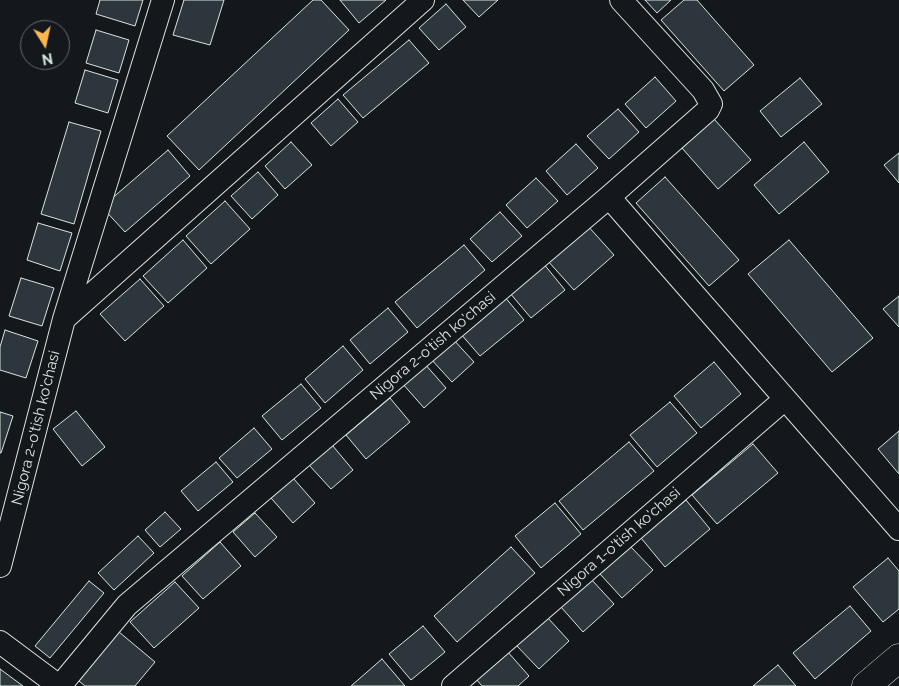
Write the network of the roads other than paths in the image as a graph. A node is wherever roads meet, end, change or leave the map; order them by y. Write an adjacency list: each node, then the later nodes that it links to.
1 (163, 0): 5 (street, Nigora 2-o'tish ko'chasi)
2 (424, 0): 5 (street)
3 (621, 0): 4 (street, Nigora 2-o'tish ko'chasi)
4 (609, 197): 6 (street); 11 (street, Nigora 2-o'tish ko'chasi)
5 (64, 319): 8 (street, Nigora 2-o'tish ko'chasi)
6 (785, 399): 7 (street); 12 (street, Nigora 1-o'tish ko'chasi)
7 (899, 530)
8 (0, 566)
9 (0, 642): 11 (street, Nigora 2-o'tish ko'chasi)
10 (899, 658): 13 (street)
11 (60, 686)
12 (453, 686)
13 (866, 686)

